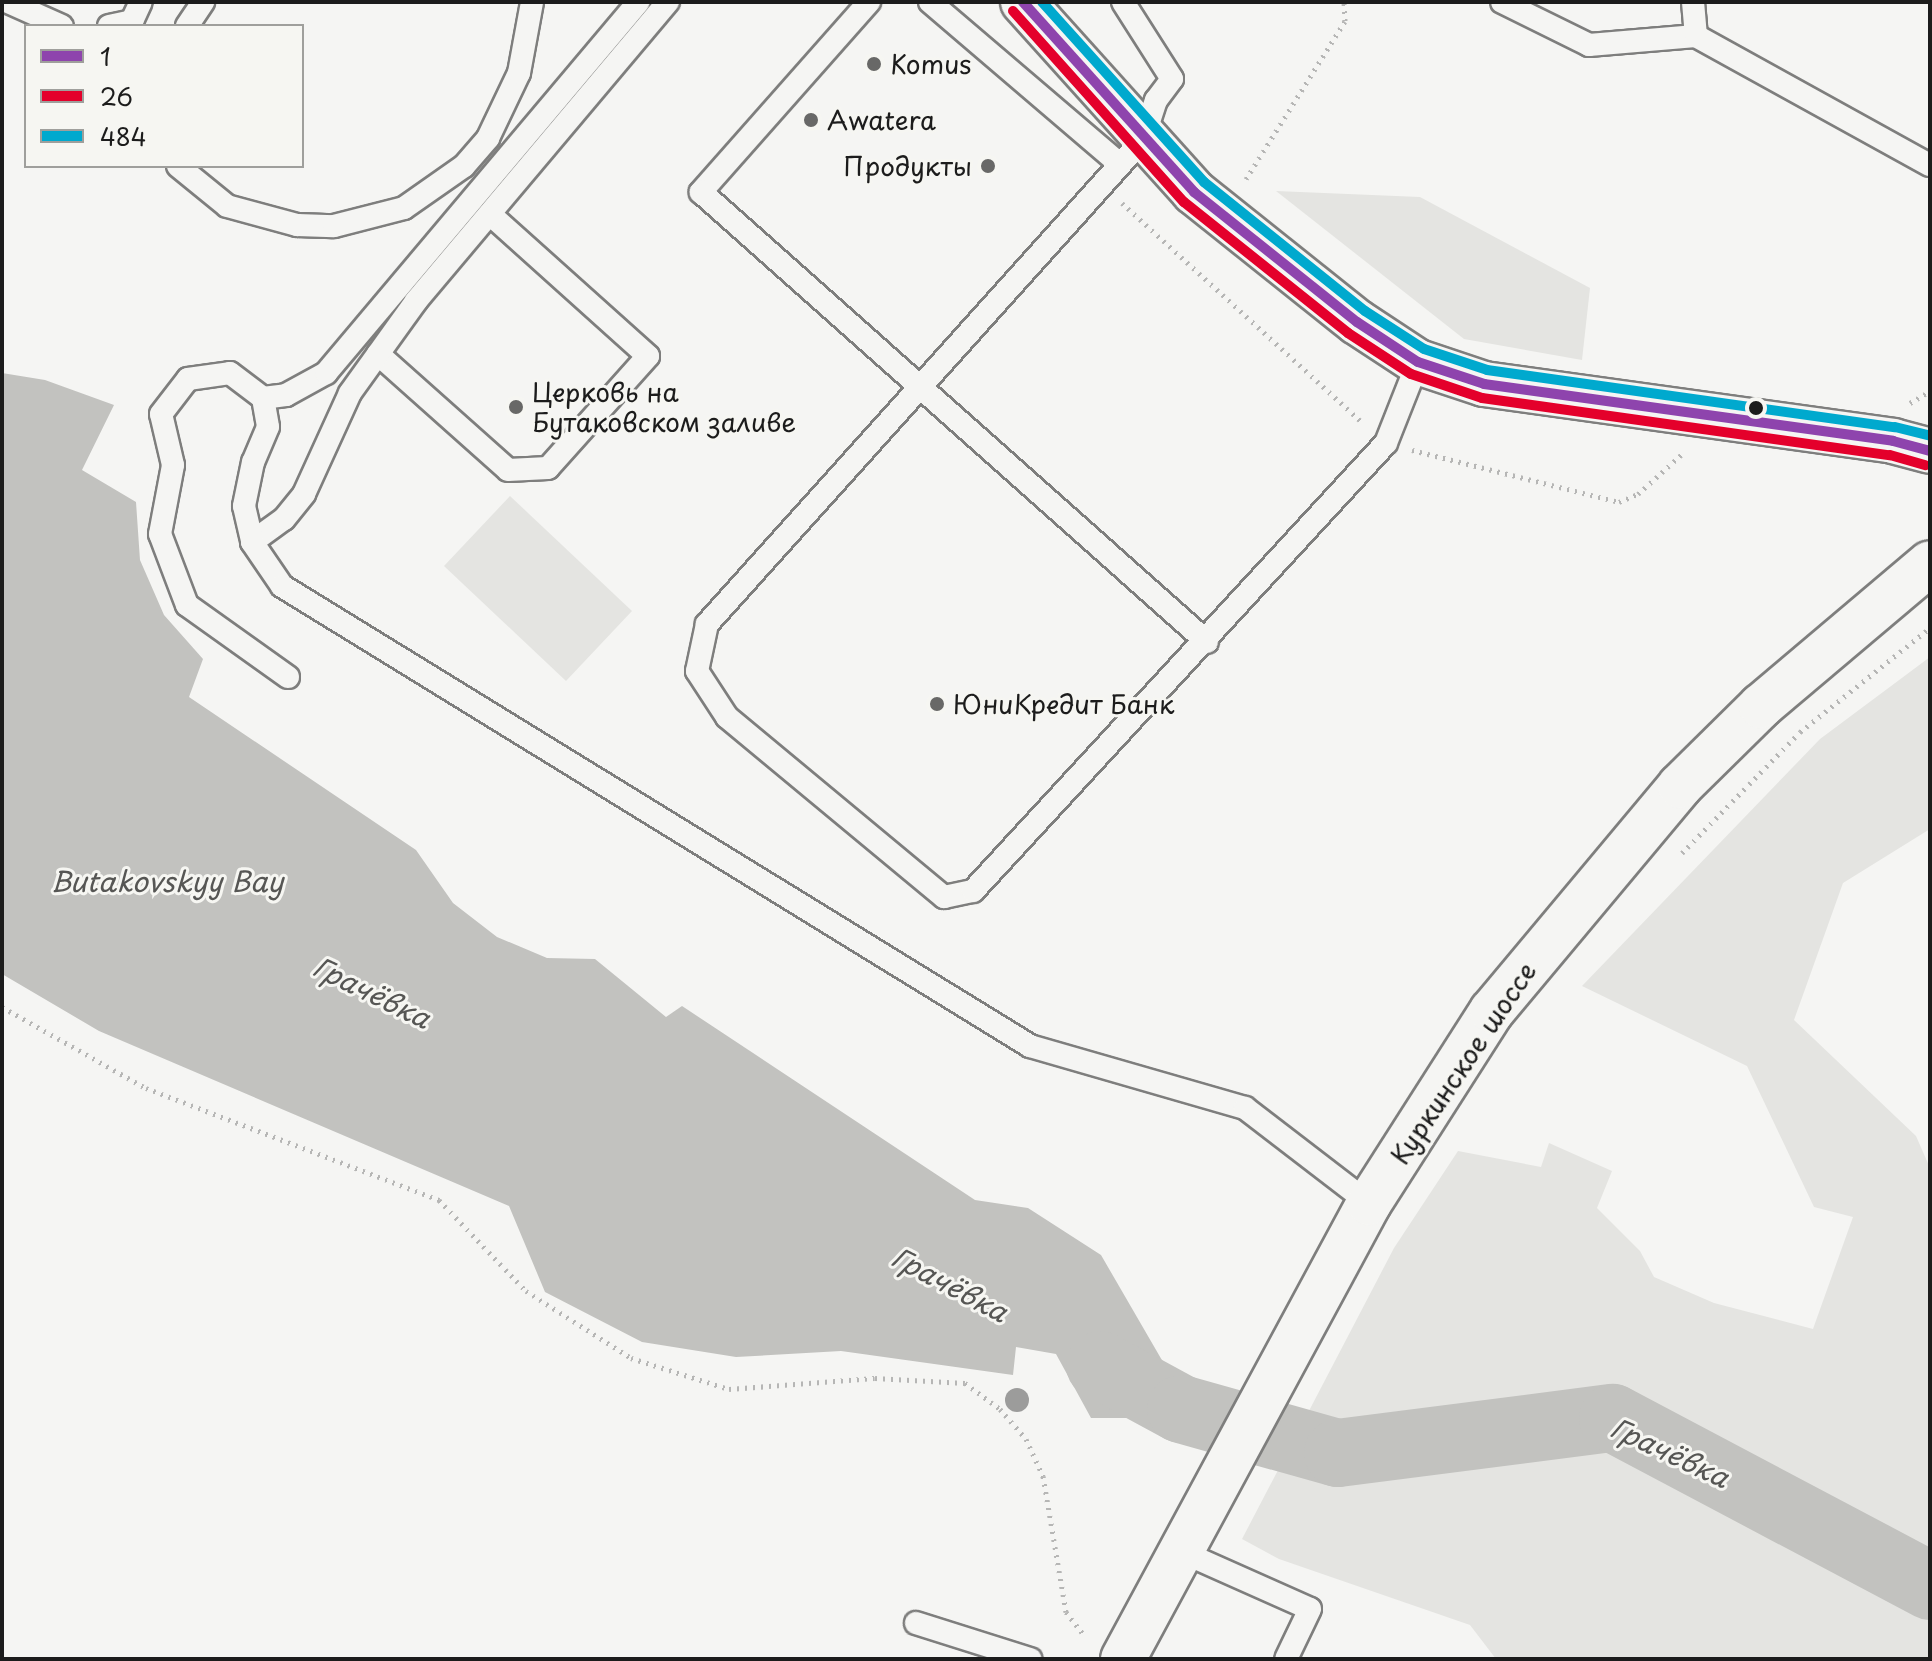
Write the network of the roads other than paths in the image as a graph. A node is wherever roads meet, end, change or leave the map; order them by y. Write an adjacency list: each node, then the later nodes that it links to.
1 (8, 2): 13 (lane)
2 (141, 2): 14 (lane)
3 (203, 2): 15 (lane)
4 (532, 2): 19 (lane)
5 (638, 2): 24 (lane)
6 (668, 2): 20 (lane)
7 (869, 2): 23 (lane)
8 (930, 2): 17 (lane)
9 (1023, 2): 17 (street)
10 (1123, 2): 17 (lane)
11 (1502, 2): 16 (lane)
12 (1693, 2): 16 (lane)
13 (58, 24)
14 (118, 24)
15 (188, 24)
16 (1696, 36): 18 (lane)
17 (1132, 151): 22 (street); 23 (lane)
18 (1930, 165)
19 (180, 168)
20 (490, 214): 21 (lane); 21 (lane)
21 (378, 354): 26 (lane)
22 (1418, 362): 25 (street); 28 (lane)
23 (919, 387): 28 (lane); 28 (lane)
24 (263, 398): 26 (lane); 29 (lane)
25 (1930, 451)
26 (252, 542): 30 (lane)
27 (1930, 563): 30 (street, Куркинское шоссе)
28 (1207, 642)
29 (288, 677)
30 (1369, 1203): 31 (street, Куркинское шоссе)
31 (1180, 1551): 34 (street, Куркинское шоссе); 35 (lane)
32 (916, 1623): 33 (lane)
33 (1030, 1659)
34 (1123, 1659)
35 (1286, 1659)

